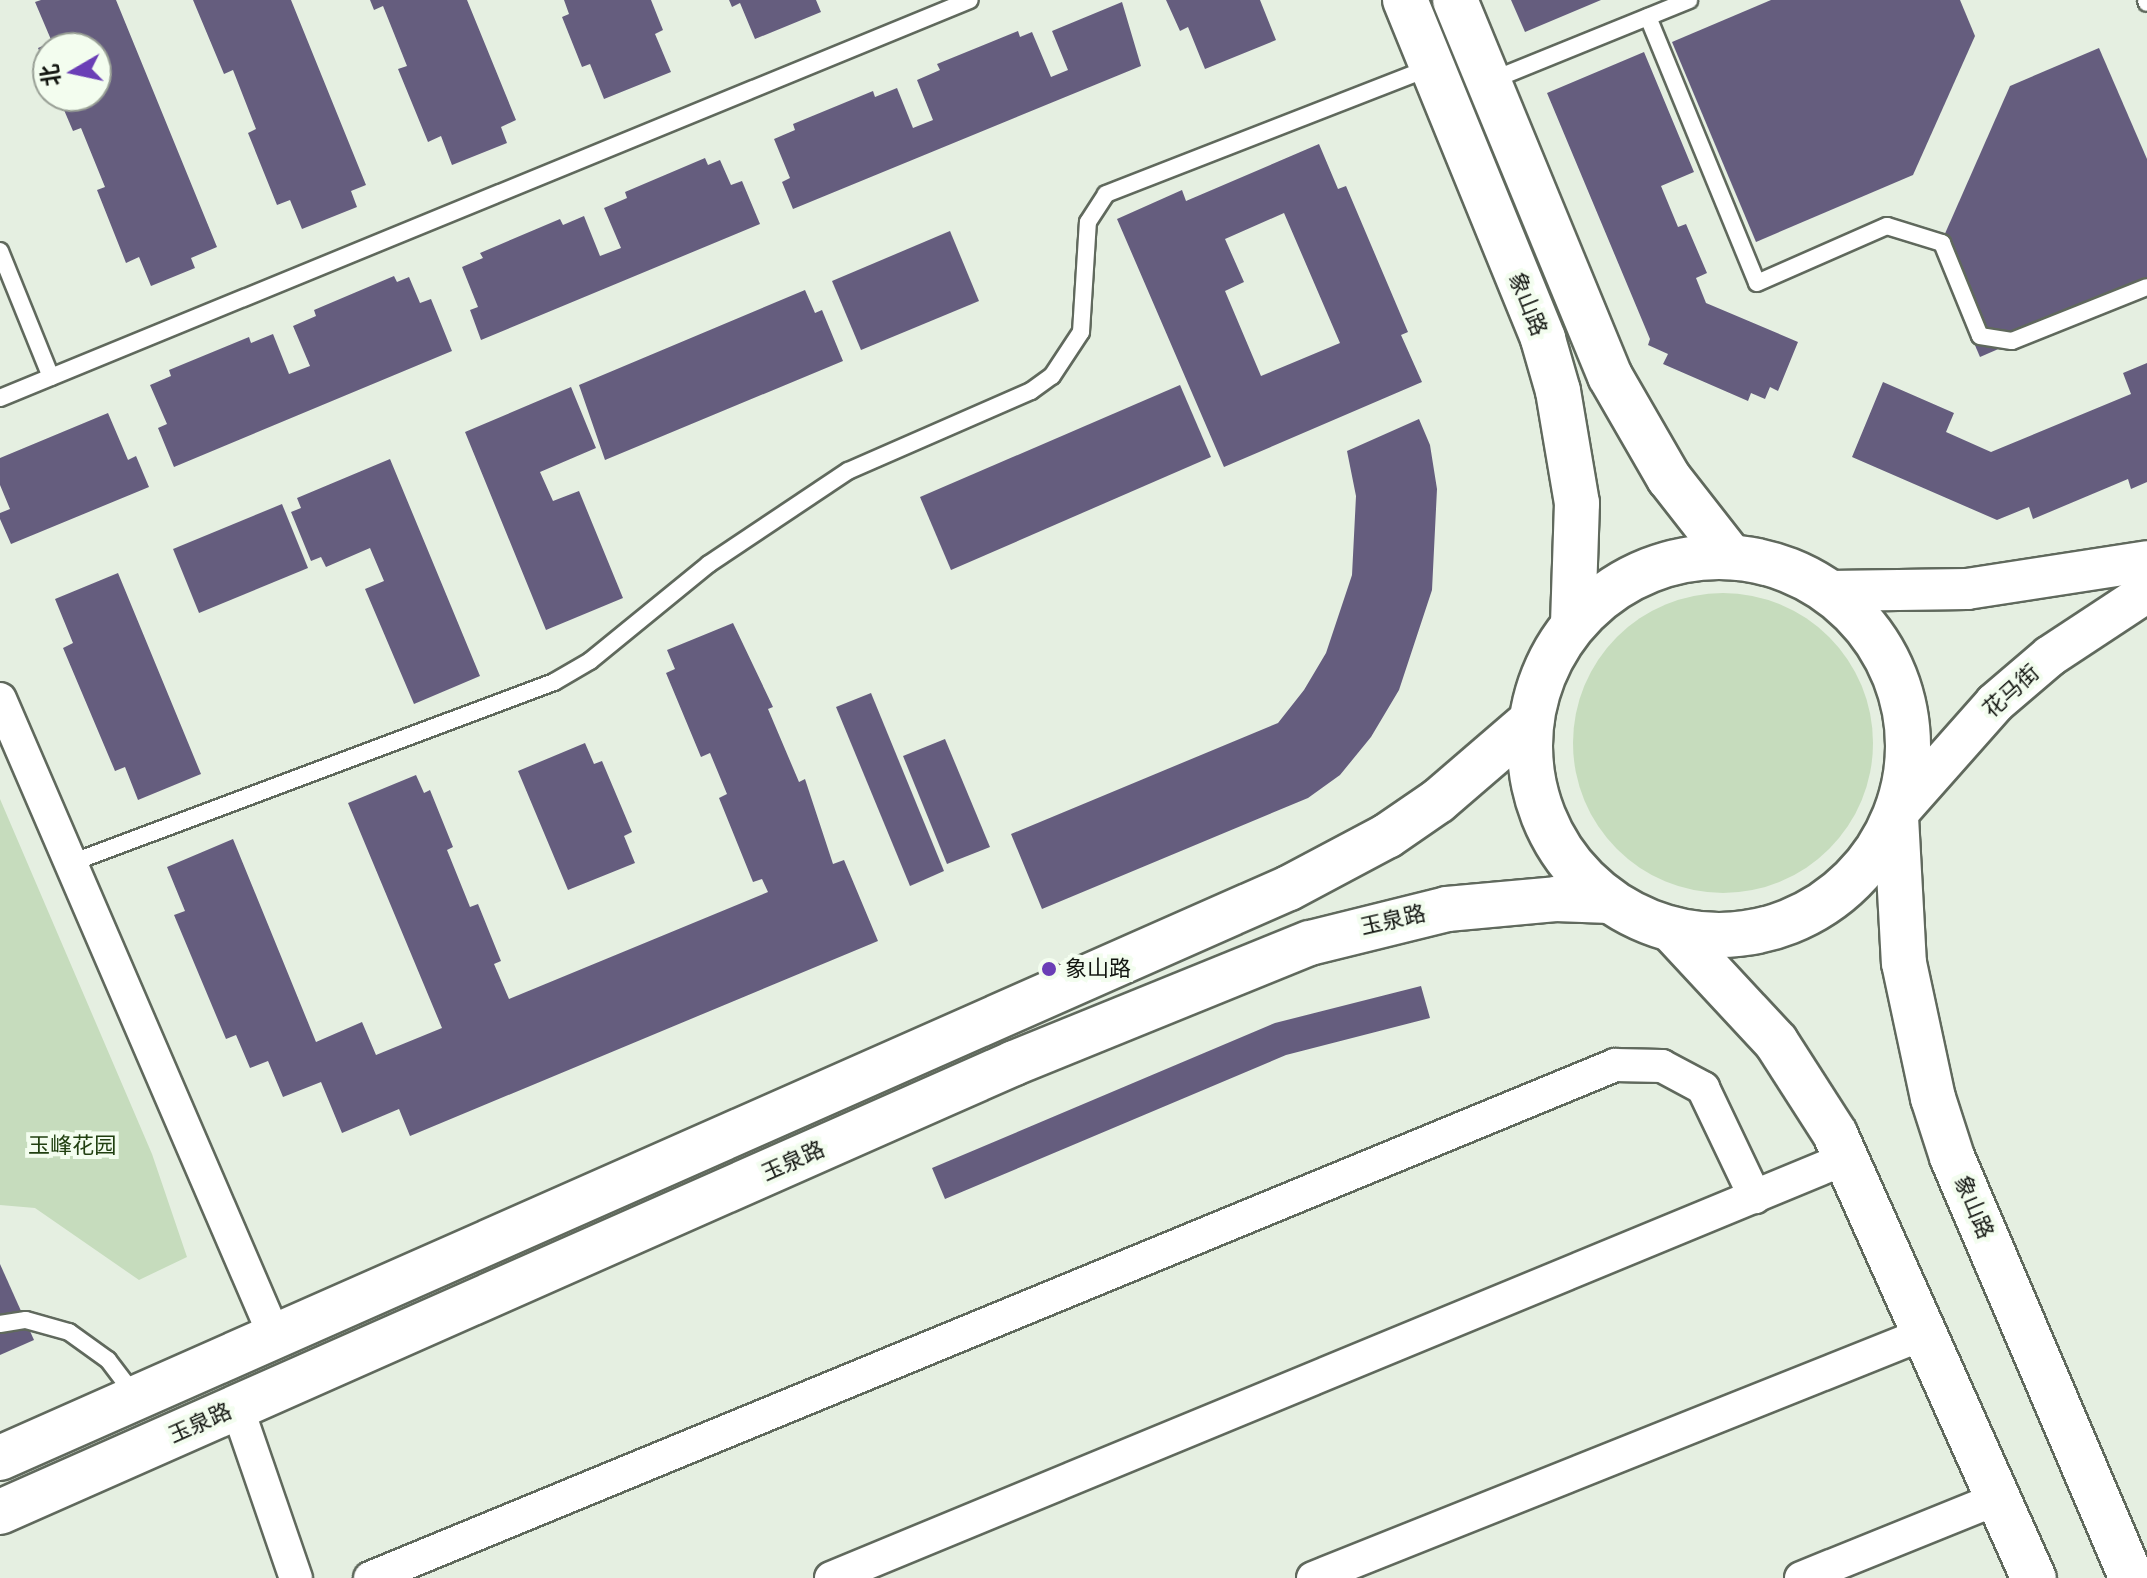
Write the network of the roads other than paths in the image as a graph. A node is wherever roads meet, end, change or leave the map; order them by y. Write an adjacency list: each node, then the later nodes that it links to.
1 (970, 0): 10 (lane)
2 (1405, 0): 6 (main road, 象山路)
3 (1455, 0): 7 (main road)
4 (1689, 0): 5 (lane)
5 (1648, 17): 7 (lane); 9 (lane)
6 (1432, 67): 16 (main road, 象山路); 20 (lane)
7 (1488, 82): 12 (main road)
8 (0, 251): 10 (lane)
9 (2147, 287)
10 (51, 377): 11 (lane)
11 (0, 398)
12 (1730, 556): 14 (main road); 16 (main road)
13 (2147, 561): 14 (street)
14 (1830, 591): 19 (main road)
15 (2147, 592): 19 (street, 花马街)
16 (1573, 625): 18 (main road)
17 (0, 699): 20 (street)
18 (1531, 721): 21 (main road); 27 (main road)
19 (1896, 815): 22 (main road); 39 (main road, 象山路)
20 (71, 863): 27 (street)
21 (1610, 901): 22 (main road); 29 (main road, 玉泉路)
22 (1672, 930): 23 (main road)
23 (1847, 1158): 24 (street); 26 (main road)
24 (1755, 1197): 34 (street); 35 (street)
25 (0, 1324): 28 (lane)
26 (1926, 1333): 31 (main road); 36 (street)
27 (275, 1337): 28 (main road)
28 (137, 1398): 30 (main road)
29 (237, 1407): 32 (main road, 玉泉路); 33 (street)
30 (0, 1458)
31 (1999, 1498): 37 (street); 38 (main road)
32 (0, 1512)
33 (296, 1578)
34 (370, 1578)
35 (831, 1578)
36 (1313, 1578)
37 (1801, 1578)
38 (2034, 1578)
39 (2132, 1578)

